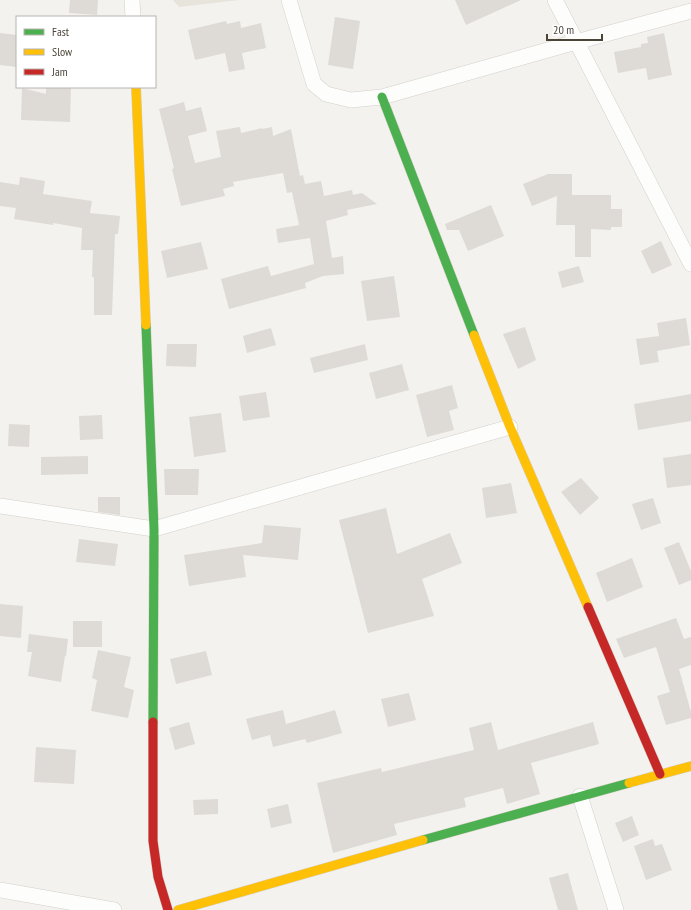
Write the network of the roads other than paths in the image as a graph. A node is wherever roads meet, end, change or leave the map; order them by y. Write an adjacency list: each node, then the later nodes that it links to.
1 (132, 0): 5 (street)
2 (289, 0): 8 (street)
3 (555, 0): 6 (street)
4 (691, 11): 6 (street)
5 (133, 16)
6 (576, 42): 8 (street); 9 (street)
7 (136, 88): 12 (street)
8 (382, 97): 10 (street)
9 (691, 264)
10 (510, 427): 12 (street); 14 (street)
11 (0, 506): 12 (street)
12 (154, 529): 18 (street)
13 (691, 766): 14 (street)
14 (660, 774): 15 (street)
15 (580, 796): 19 (street); 20 (street)
16 (0, 890): 17 (street)
17 (114, 910)
18 (168, 910)
19 (178, 910)
20 (616, 910)

